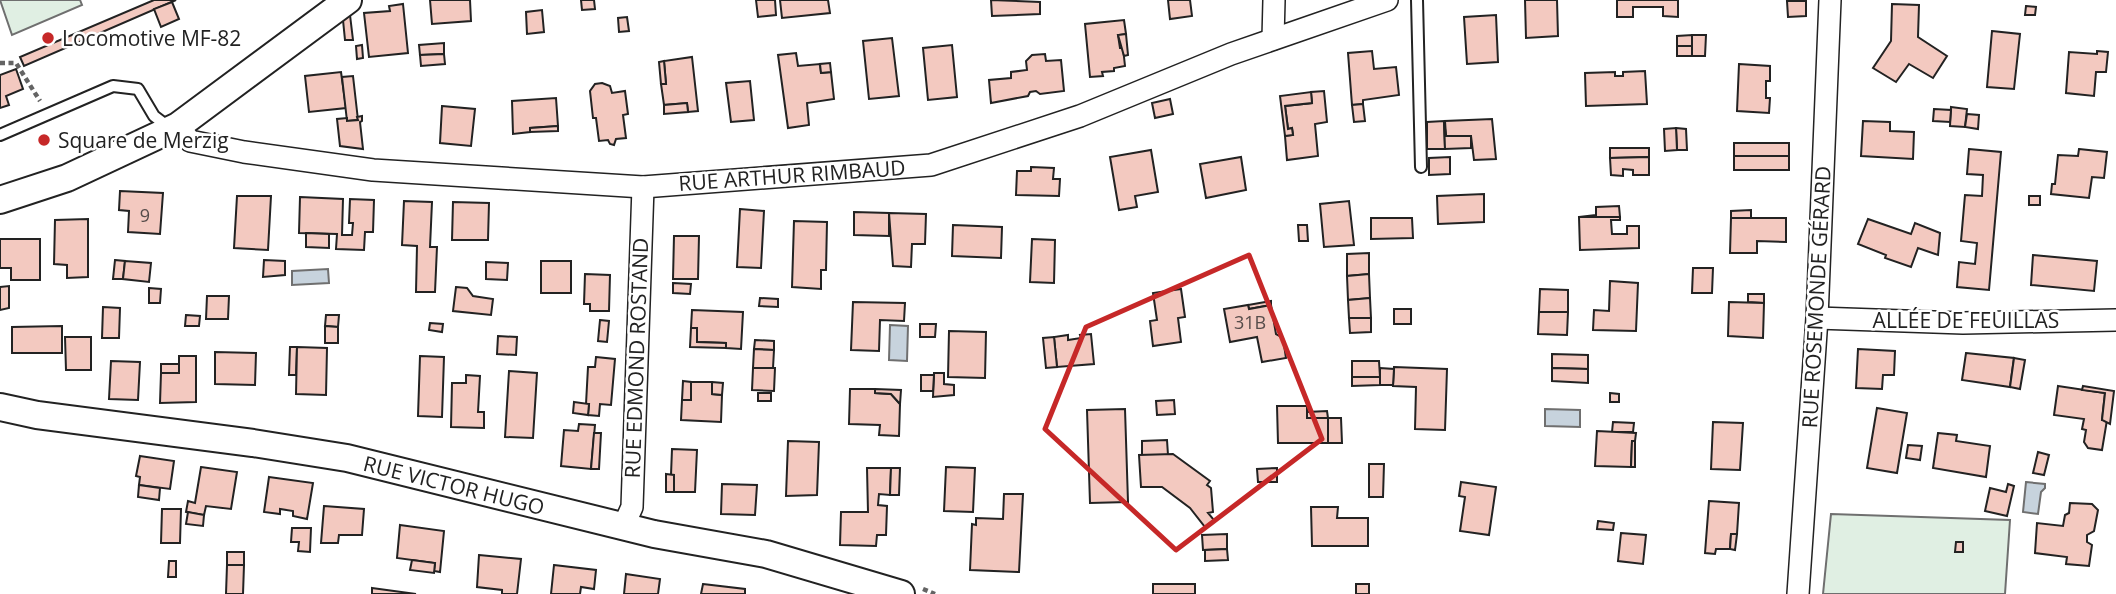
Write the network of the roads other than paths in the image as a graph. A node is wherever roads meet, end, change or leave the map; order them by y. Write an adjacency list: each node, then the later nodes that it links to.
1 (348, 0): 7 (street)
2 (1274, 0): 6 (street)
3 (1387, 0): 6 (street, RUE ARTHUR RIMBAUD)
4 (1417, 0): 9 (lane)
5 (1830, 0): 12 (street, RUE ROSEMONDE GÉRARD)
6 (1273, 39): 10 (street, RUE ARTHUR RIMBAUD)
7 (175, 128): 8 (lane); 10 (street, RUE ARTHUR RIMBAUD); 11 (street)
8 (0, 135)
9 (1421, 167)
10 (643, 187): 15 (street, RUE EDMOND ROSTAND)
11 (0, 200)
12 (1817, 318): 13 (street, ALLÉE DE FEUILLAS); 17 (street, RUE ROSEMONDE GÉRARD)
13 (2116, 320)
14 (0, 407): 15 (street, RUE VICTOR HUGO)
15 (622, 527): 16 (street, RUE VICTOR HUGO)
16 (897, 593)
17 (1798, 594)

